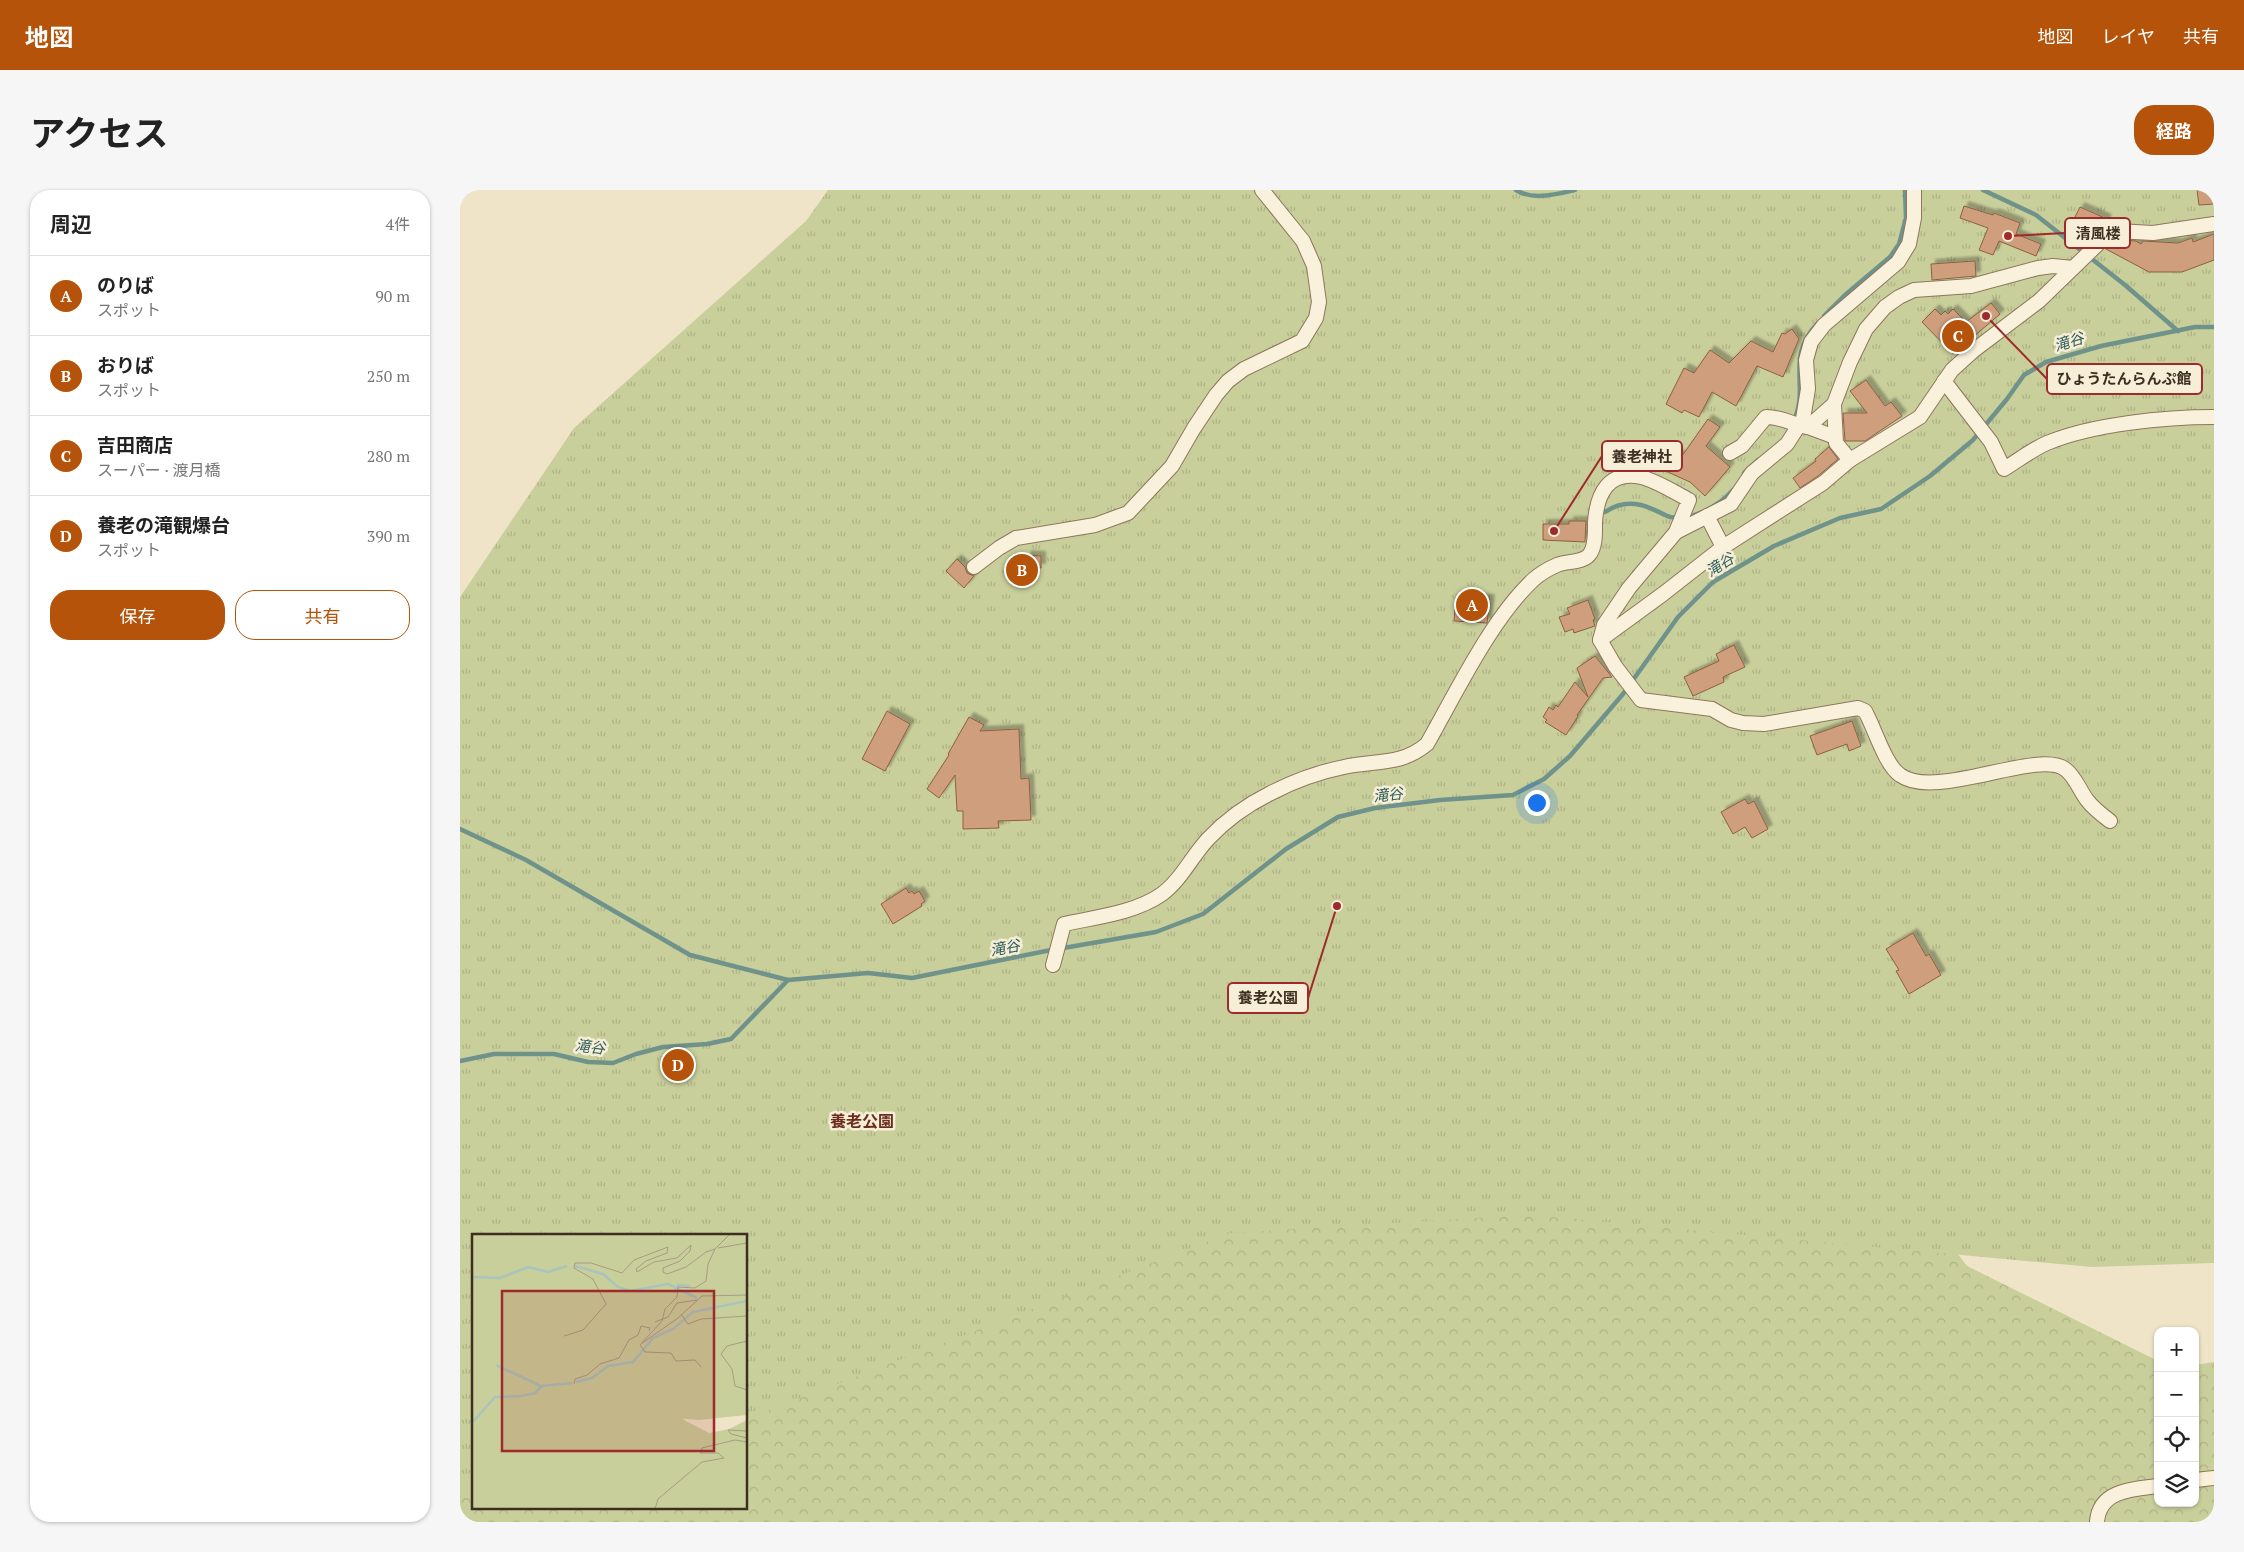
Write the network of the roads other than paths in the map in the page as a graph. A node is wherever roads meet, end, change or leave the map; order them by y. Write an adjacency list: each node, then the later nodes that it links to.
1 (1262, 190): 15 (street)
2 (1914, 190): 8 (street)
3 (2214, 224): 4 (street)
4 (2076, 265): 5 (street); 6 (street)
5 (1944, 381): 7 (street); 11 (street)
6 (1834, 404): 8 (street); 9 (street)
7 (2214, 417)
8 (1798, 424): 9 (street); 10 (street); 12 (street)
9 (1835, 438): 11 (street)
10 (1730, 453)
11 (1850, 460): 14 (street)
12 (1707, 516): 13 (street); 14 (street)
13 (1676, 532): 16 (street); 18 (street)
14 (1723, 548): 16 (street)
15 (974, 567)
16 (1600, 640): 17 (street)
17 (2110, 822)
18 (1053, 966)
19 (2214, 1478): 20 (street)
20 (2199, 1480)
21 (2154, 1486): 22 (street)
22 (2096, 1522)

